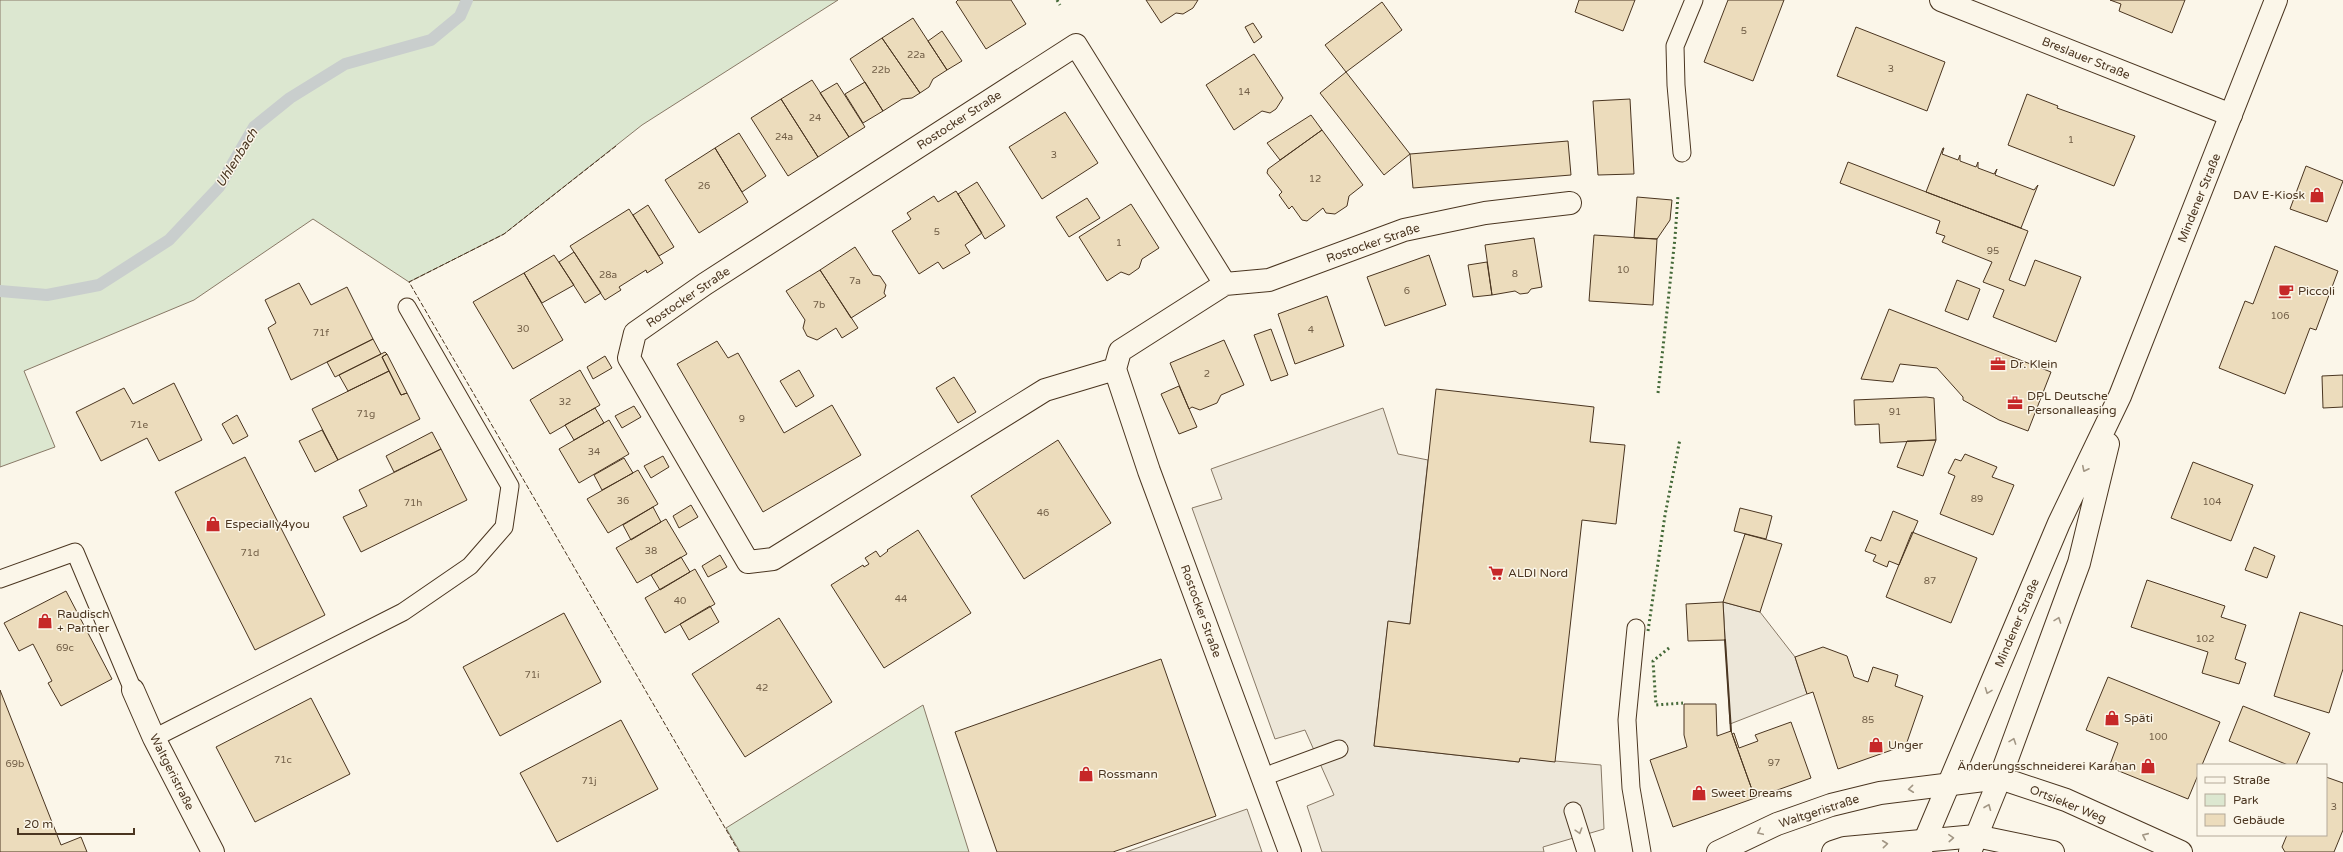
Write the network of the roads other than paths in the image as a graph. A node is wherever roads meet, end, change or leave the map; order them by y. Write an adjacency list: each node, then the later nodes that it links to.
1 (1694, 0): 5 (lane)
2 (1941, 0): 4 (street, Breslauer Straße)
3 (2276, 0): 4 (street, Mindener Straße)
4 (2232, 115): 10 (street, Mindener Straße)
5 (1682, 153)
6 (1570, 203): 7 (street, Rostocker Straße)
7 (1225, 284): 9 (street, Rostocker Straße); 9 (street, Rostocker Straße)
8 (407, 307): 14 (lane)
9 (1115, 369): 16 (street, Rostocker Straße)
10 (2120, 396): 17 (street, Mindener Straße, one-way to 10); 18 (street, Mindener Straße, one-way to 18)
11 (0, 579): 13 (lane)
12 (1636, 628): 25 (lane)
13 (133, 690): 14 (street, Waltgeristraße)
14 (154, 738): 22 (street, Waltgeristraße)
15 (1339, 749): 16 (lane)
16 (1263, 777): 23 (street, Rostocker Straße)
17 (2000, 778): 18 (street, Ortsieker Weg); 20 (street, Mindener Straße, one-way to 17); 29 (street, Ortsieker Weg, one-way to 17)
18 (1950, 785): 21 (street, Mindener Straße); 26 (street, Waltgeristraße, one-way to 26)
19 (1573, 811): 24 (lane, one-way to 24)
20 (1973, 844): 21 (street, one-way to 20); 28 (street)
21 (1923, 846): 27 (street, one-way to 21)
22 (213, 852)
23 (1290, 852)
24 (1586, 852)
25 (1642, 852)
26 (1718, 852)
27 (1832, 852)
28 (2053, 852)
29 (2181, 852)

